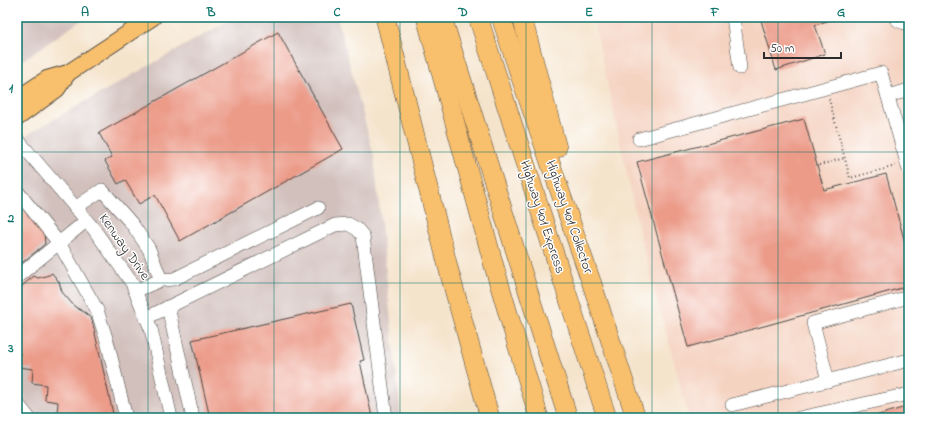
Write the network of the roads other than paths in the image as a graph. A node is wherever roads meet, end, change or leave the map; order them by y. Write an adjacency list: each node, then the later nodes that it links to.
1 (153, 17): 12 (main road)
2 (385, 17): 35 (highway)
3 (426, 17): 45 (highway)
4 (442, 17): 46 (highway)
5 (478, 17): 47 (highway, Highway 401 Express)
6 (502, 17): 27 (highway, Highway 401 Collector)
7 (522, 17): 27 (highway)
8 (733, 17): 11 (street)
9 (895, 17): 10 (street)
10 (909, 23)
11 (740, 68)
12 (68, 73): 15 (main road); 16 (main road)
13 (909, 90): 14 (street)
14 (888, 96): 18 (street); 19 (street)
15 (17, 99)
16 (17, 118)
17 (17, 139): 21 (street, Kenway Drive)
18 (640, 139)
19 (908, 167)
20 (17, 191): 24 (street)
21 (75, 208): 23 (street, Kenway Drive); 26 (street)
22 (318, 208): 26 (street)
23 (86, 221): 24 (street); 28 (street, Kenway Drive)
24 (59, 243): 25 (street); 39 (street)
25 (17, 277)
26 (161, 280): 28 (street)
27 (593, 287): 48 (highway, Highway 401 Collector)
28 (135, 290): 31 (street, Kenway Drive)
29 (909, 297): 33 (street)
30 (168, 307): 31 (street); 41 (street); 42 (street)
31 (146, 318): 40 (street, Kenway Drive)
32 (909, 360): 33 (street)
33 (828, 381): 37 (street)
34 (909, 394): 49 (street)
35 (484, 397): 43 (highway); 44 (highway)
36 (17, 403): 38 (street)
37 (732, 405)
38 (29, 418)
39 (126, 418)
40 (171, 418)
41 (193, 418)
42 (386, 418)
43 (487, 418)
44 (490, 418)
45 (539, 418)
46 (568, 418)
47 (607, 418)
48 (636, 418)
49 (799, 418)

